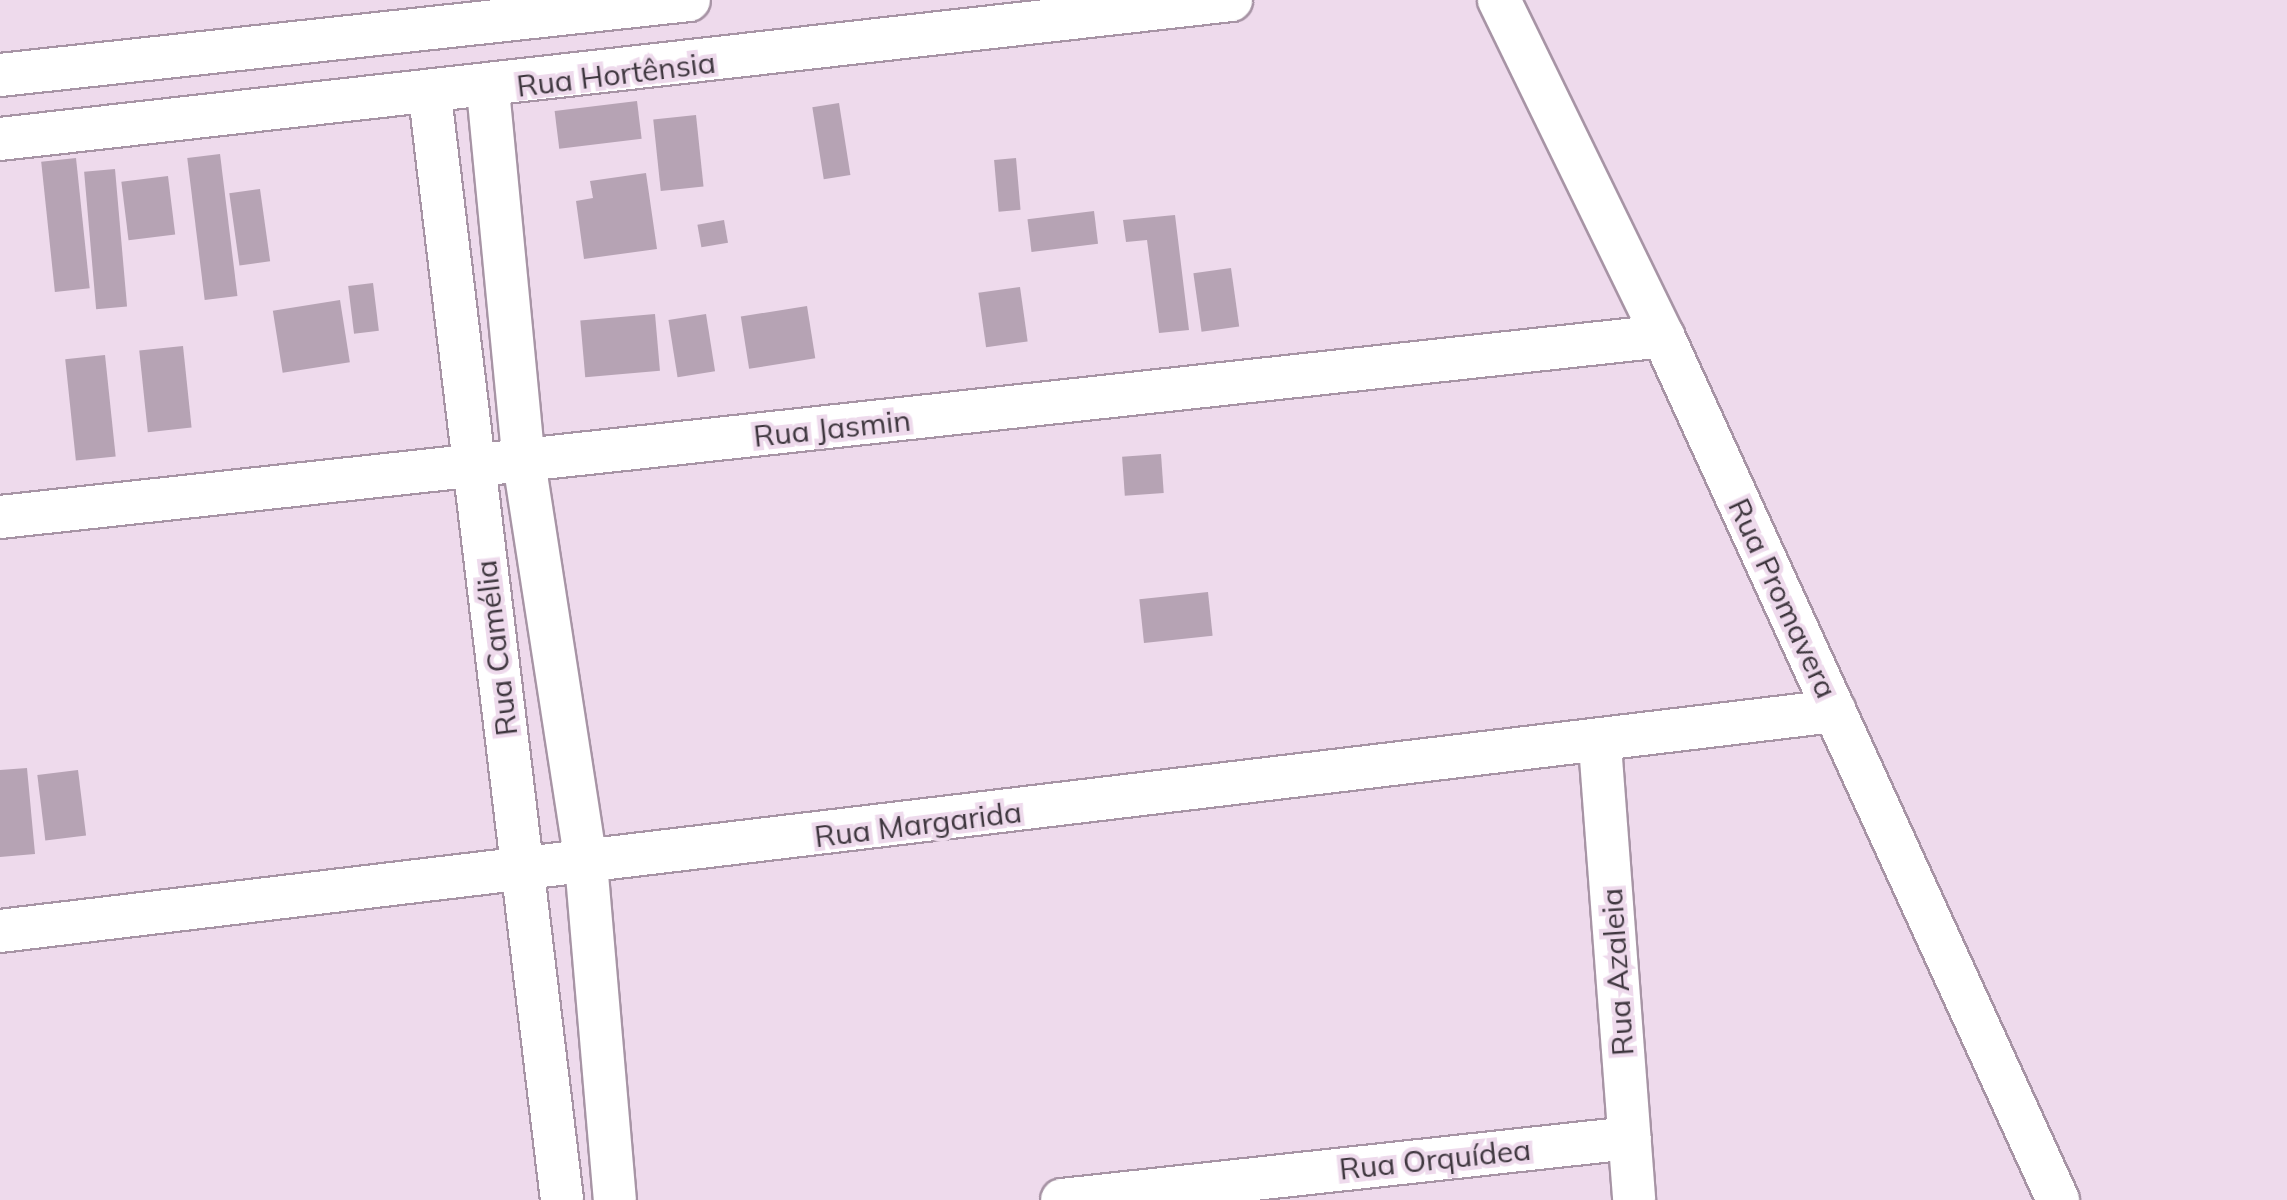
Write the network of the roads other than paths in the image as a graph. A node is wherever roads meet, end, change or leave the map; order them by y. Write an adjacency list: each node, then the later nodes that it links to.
1 (689, 0): 4 (street)
2 (1231, 0): 5 (street, Rua Hortênsia)
3 (1499, 0): 8 (street, Rua Promavera)
4 (0, 75)
5 (488, 90): 6 (street, Rua Hortênsia); 9 (street)
6 (430, 96): 7 (street, Rua Hortênsia); 10 (street, Rua Camélia)
7 (0, 140)
8 (1664, 336): 9 (street, Rua Jasmin); 12 (street, Rua Promavera)
9 (524, 462): 10 (street, Rua Jasmin); 14 (street)
10 (474, 467): 11 (street, Rua Jasmin); 15 (street, Rua Camélia)
11 (0, 517)
12 (1835, 711): 13 (street, Rua Margarida); 22 (street, Rua Promavera)
13 (1600, 745): 14 (street, Rua Margarida); 17 (street, Rua Azaleia)
14 (586, 863): 15 (street, Rua Margarida); 19 (street)
15 (522, 870): 16 (street, Rua Margarida); 18 (street, Rua Camélia)
16 (0, 931)
17 (1630, 1138): 20 (street, Rua Orquídea); 21 (street, Rua Azaleia)
18 (562, 1200)
19 (615, 1200)
20 (1062, 1200)
21 (1634, 1200)
22 (2058, 1200)

